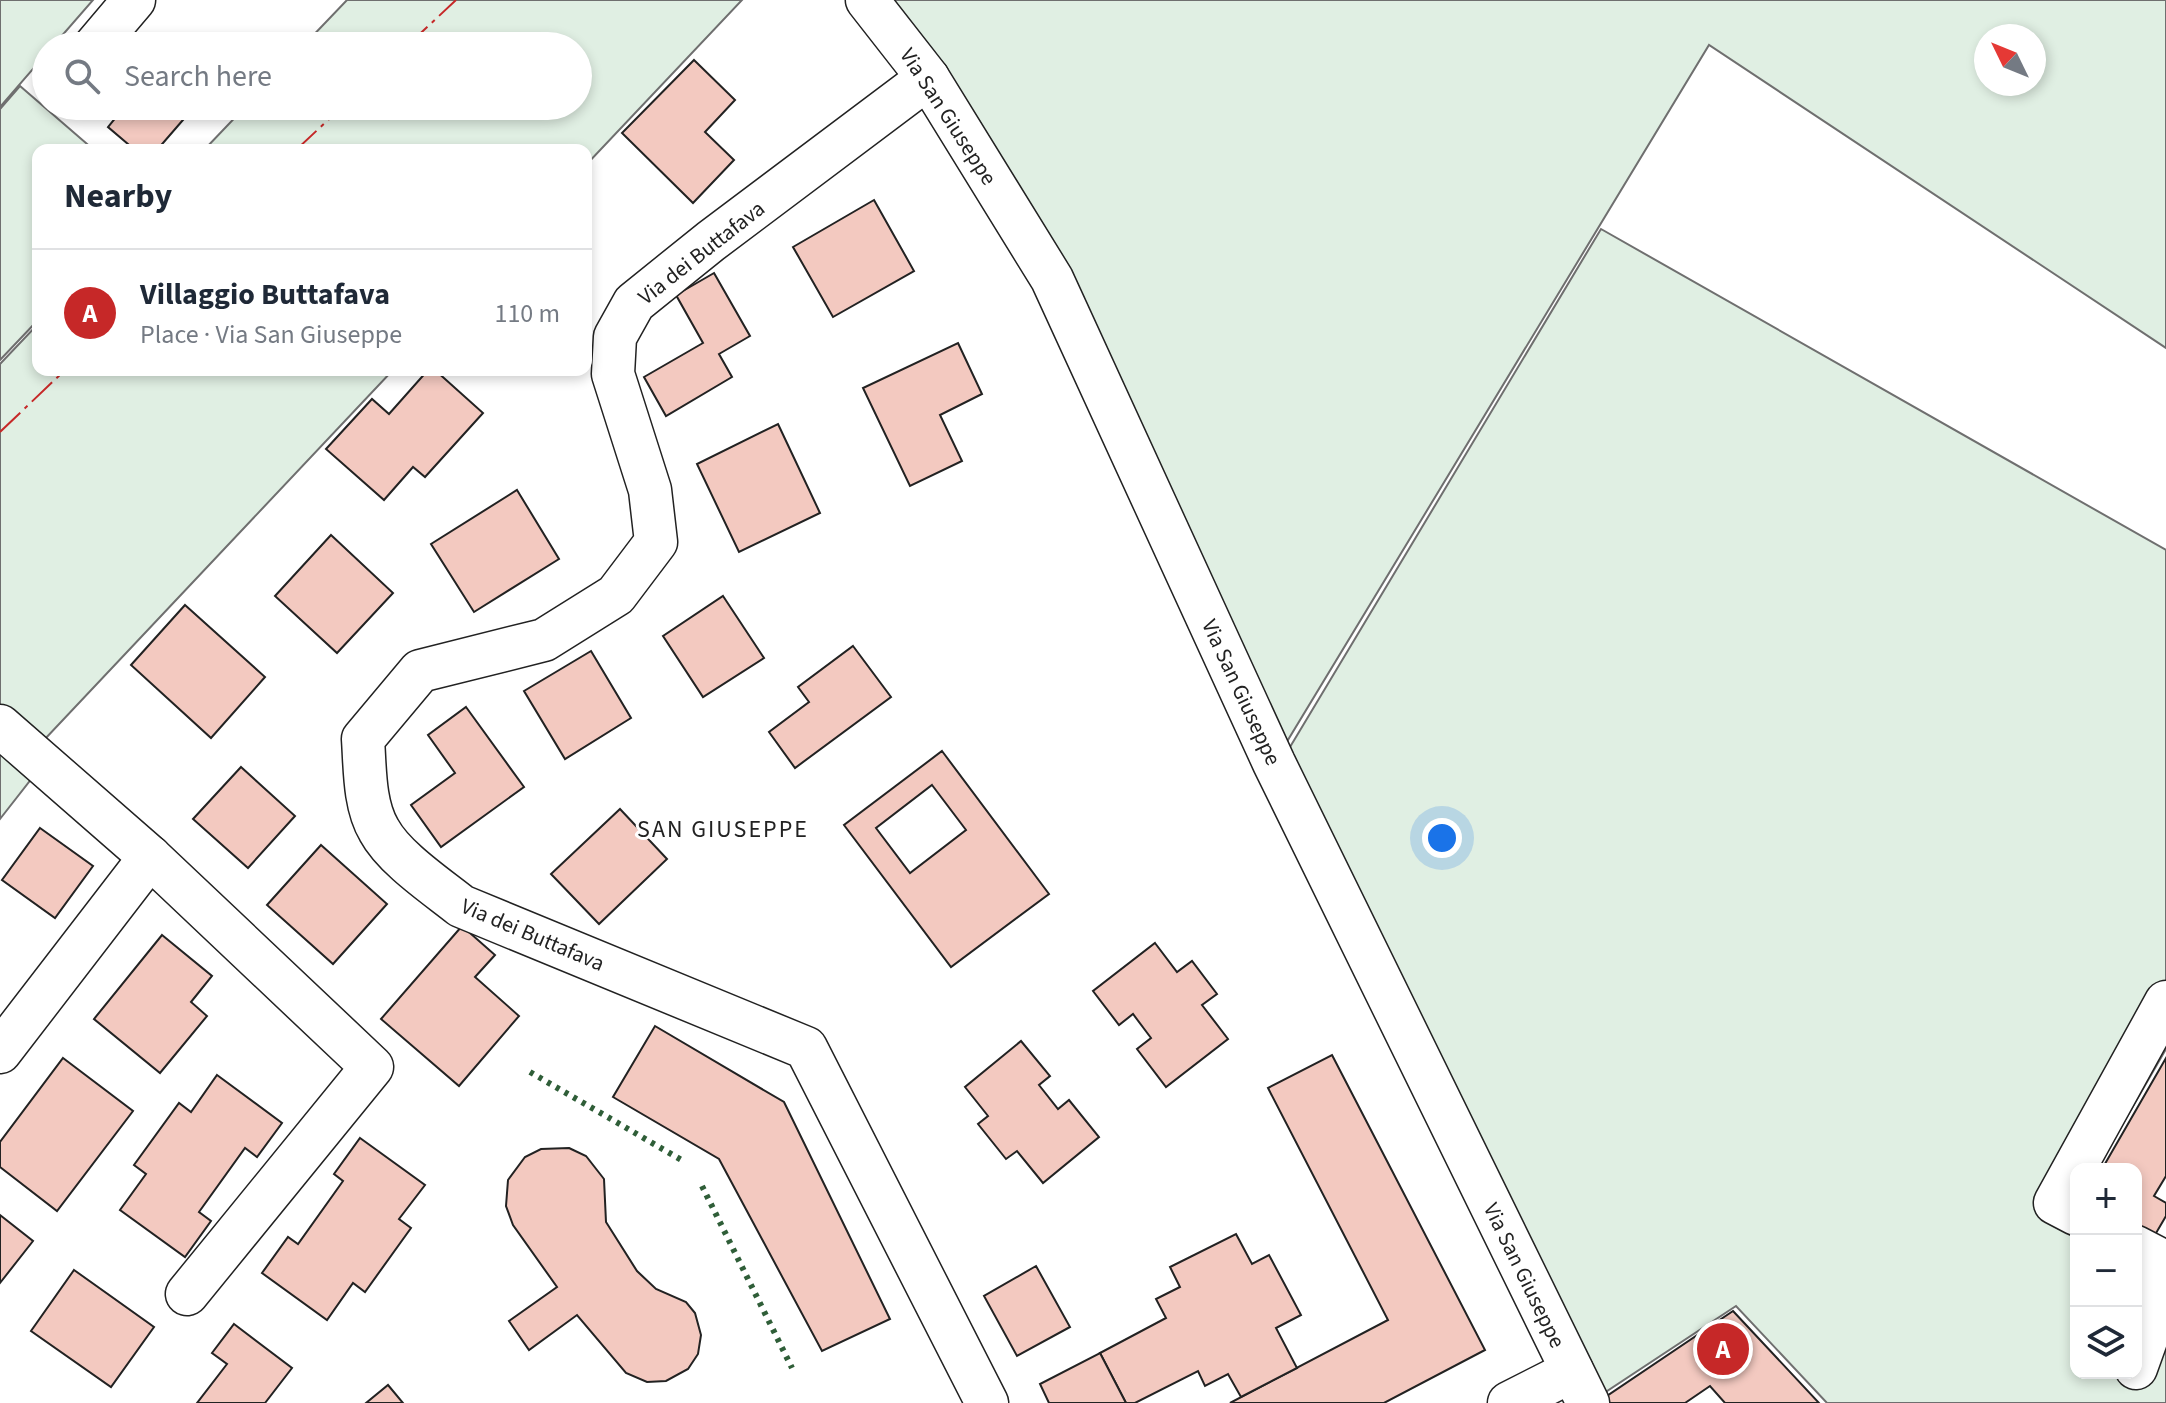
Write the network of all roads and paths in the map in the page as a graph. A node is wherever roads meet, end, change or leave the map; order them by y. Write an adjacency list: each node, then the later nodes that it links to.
1 (134, 0): 3 (street)
2 (867, 0): 4 (street, Via San Giuseppe)
3 (107, 32)
4 (928, 78): 16 (street, Via San Giuseppe); 17 (street, Via dei Buttafava)
5 (0, 726): 6 (street)
6 (150, 857): 8 (street); 13 (street)
7 (2166, 1002): 9 (street)
8 (0, 1052)
9 (2077, 1163)
10 (2070, 1176): 11 (street)
11 (2070, 1211)
12 (2154, 1252): 14 (street)
13 (187, 1294)
14 (2142, 1351)
15 (2132, 1379): 19 (street)
16 (1580, 1387): 18 (street)
17 (987, 1403)
18 (1509, 1403)
19 (2124, 1403)

